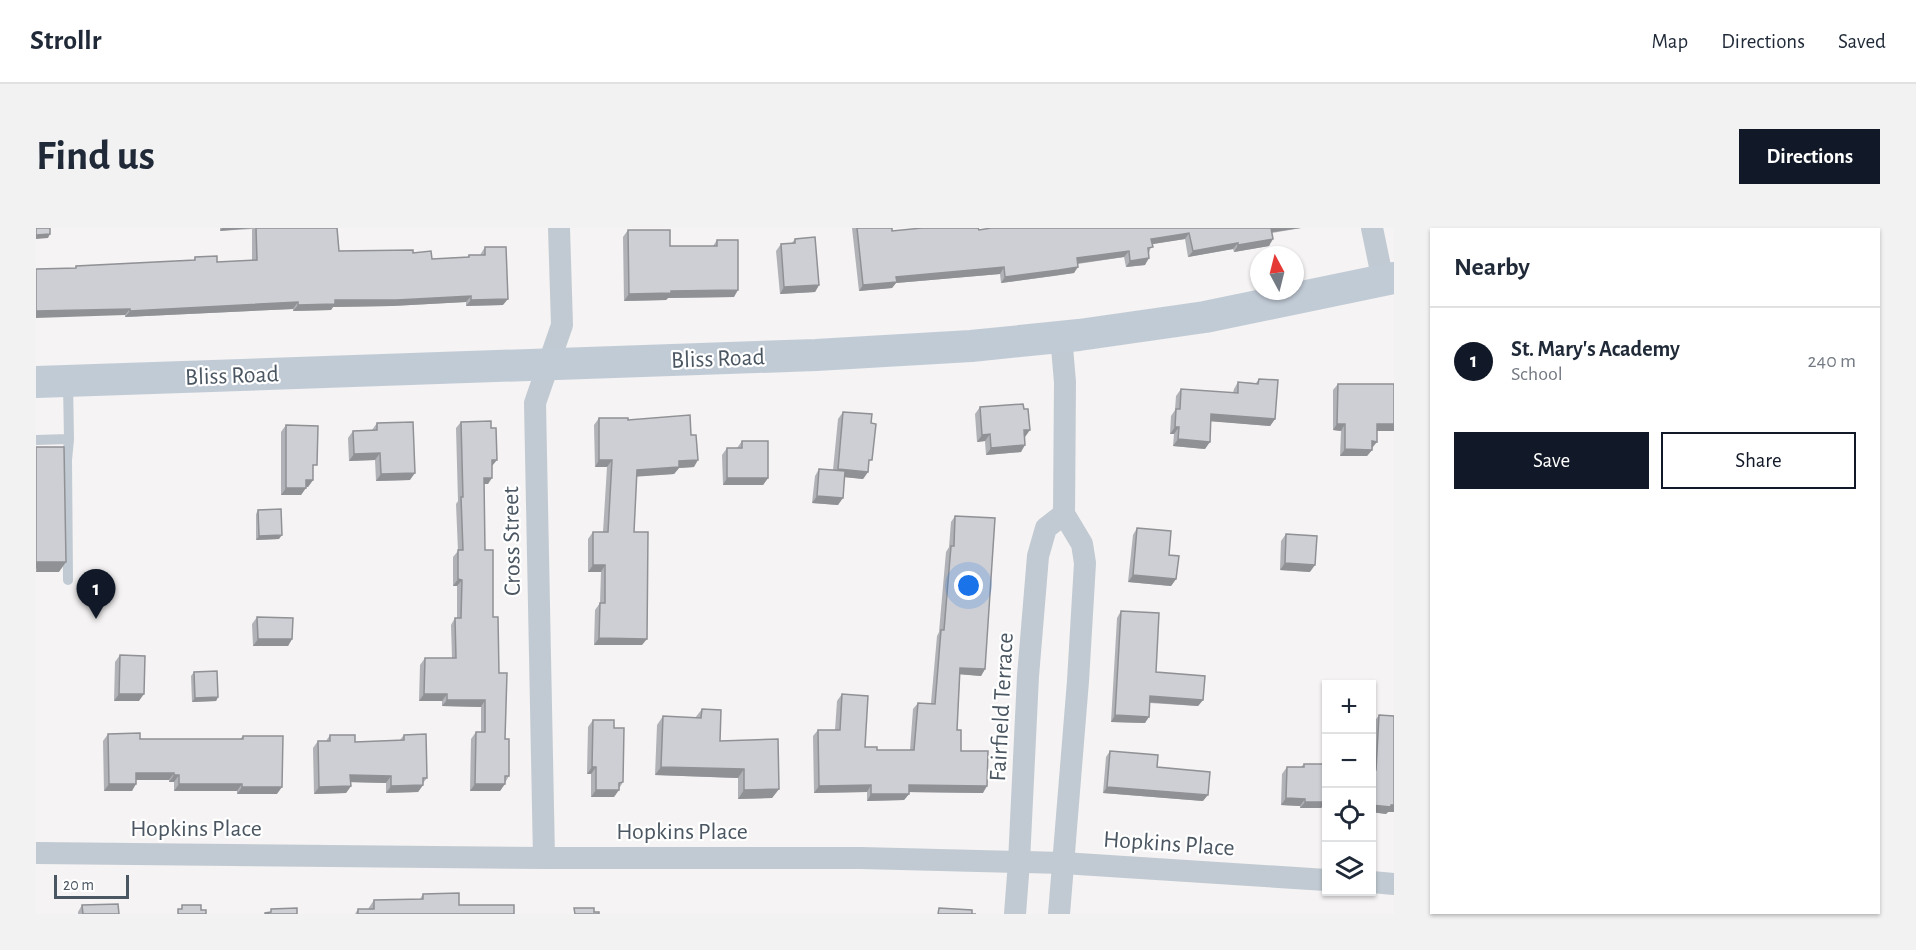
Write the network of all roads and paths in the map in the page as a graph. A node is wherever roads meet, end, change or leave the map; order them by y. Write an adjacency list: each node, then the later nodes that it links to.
1 (560, 228): 5 (street, Cross Street)
2 (1372, 228): 3 (street)
3 (1388, 280): 4 (main road, Bliss Road)
4 (1061, 336): 5 (main road, Bliss Road); 10 (street)
5 (549, 363): 6 (main road, Bliss Road); 13 (street, Cross Street)
6 (68, 381): 7 (main road, Bliss Road); 8 (lane)
7 (36, 382)
8 (69, 439): 9 (lane); 11 (lane)
9 (36, 440)
10 (1064, 514): 14 (street, Fairfield Terrace); 15 (street)
11 (68, 580)
12 (36, 853): 13 (street, Hopkins Place)
13 (544, 858): 14 (street, Hopkins Place)
14 (1019, 862): 15 (street, Hopkins Place); 19 (street, Fairfield Terrace)
15 (1063, 863): 16 (street, Hopkins Place); 20 (street)
16 (1322, 880)
17 (1376, 882): 18 (street)
18 (1394, 884)
19 (1015, 914)
20 (1059, 914)

